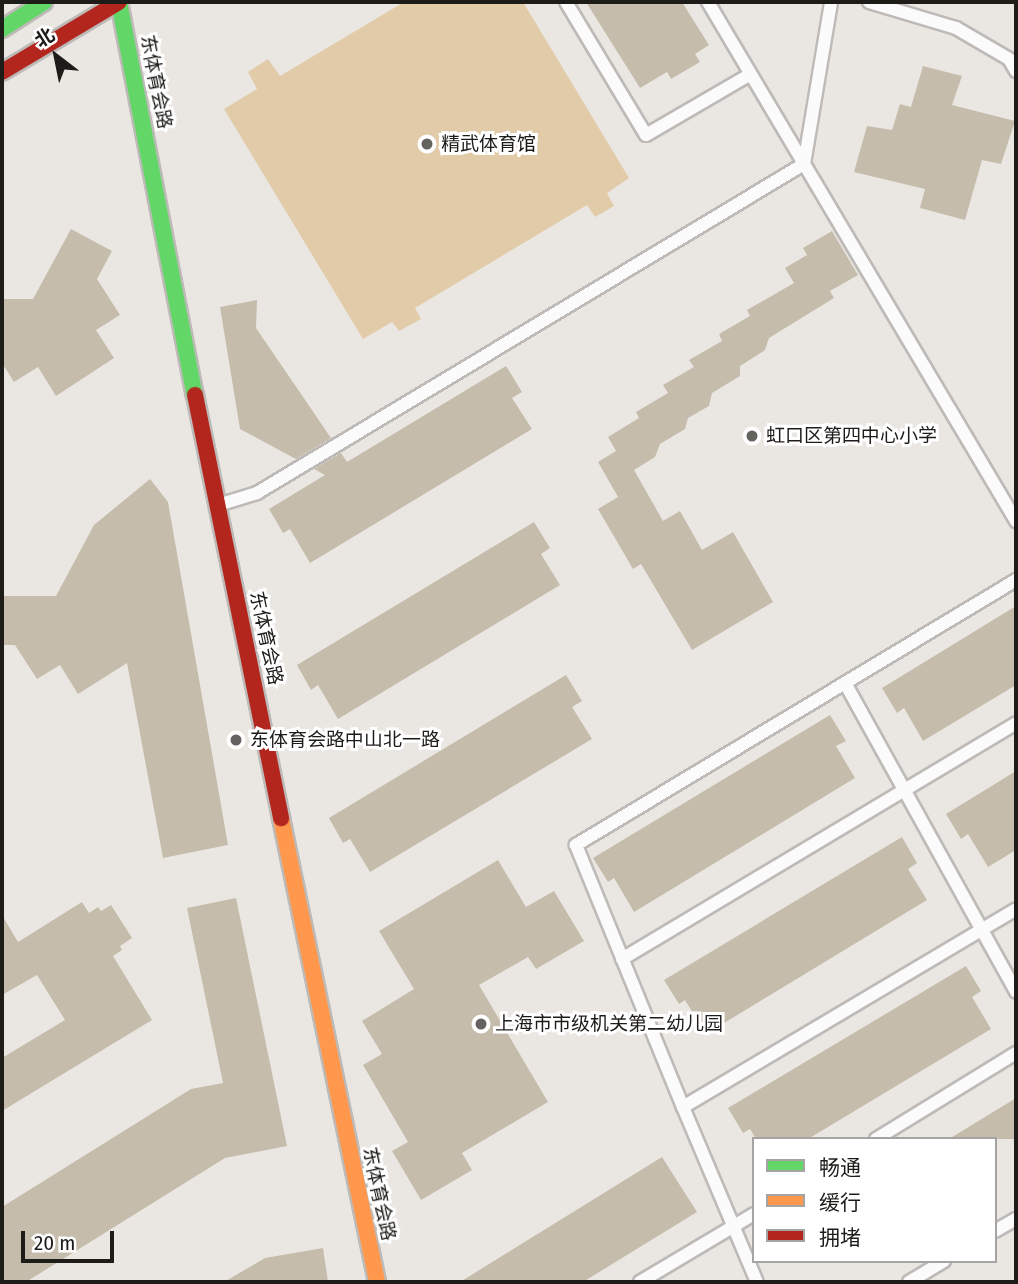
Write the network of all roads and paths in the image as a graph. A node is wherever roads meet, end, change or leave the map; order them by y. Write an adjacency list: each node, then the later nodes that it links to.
1 (44, 2): 7 (main road)
2 (119, 2): 9 (main road); 12 (main road, 东体育会路)
3 (566, 2): 10 (lane)
4 (708, 2): 10 (lane)
5 (831, 2): 11 (lane)
6 (869, 2): 8 (lane)
7 (2, 29)
8 (1016, 71)
9 (2, 72)
10 (751, 74): 11 (lane)
11 (804, 163): 12 (lane); 13 (lane)
12 (217, 506): 30 (main road, 东体育会路)
13 (1016, 521)
14 (1016, 580): 15 (lane)
15 (845, 683): 17 (lane); 20 (lane)
16 (1016, 723): 17 (lane)
17 (904, 789): 19 (lane); 20 (lane)
18 (1016, 909): 19 (lane)
19 (982, 930): 21 (lane); 23 (lane)
20 (622, 959): 23 (lane)
21 (1016, 992)
22 (1016, 1053): 24 (lane)
23 (683, 1107): 27 (lane)
24 (880, 1137)
25 (752, 1215): 27 (lane)
26 (1016, 1219): 28 (lane)
27 (734, 1226): 31 (lane); 32 (lane)
28 (997, 1230)
29 (941, 1263): 33 (lane)
30 (377, 1282)
31 (640, 1282)
32 (758, 1282)
33 (909, 1282)

